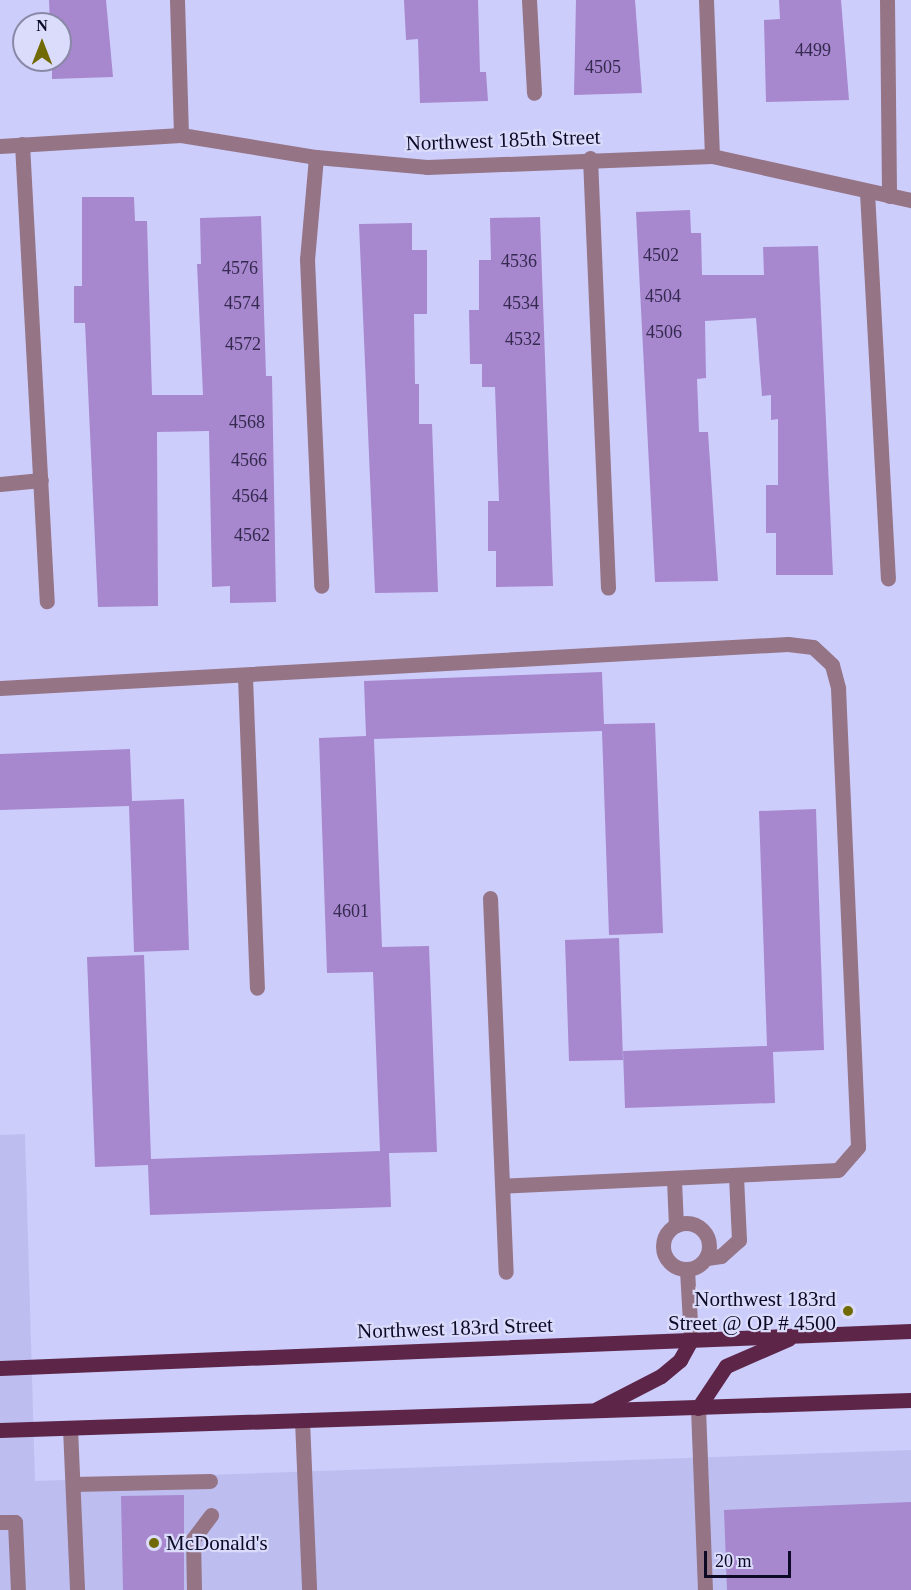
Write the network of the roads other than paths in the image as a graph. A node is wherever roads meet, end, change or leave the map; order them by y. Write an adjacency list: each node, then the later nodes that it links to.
1 (177, 0): 6 (street)
2 (529, 0): 5 (street)
3 (706, 0): 9 (street)
4 (886, 0): 13 (street)
5 (534, 93)
6 (181, 135): 7 (street, Northwest 185th Street); 10 (street, Northwest 185th Street)
7 (22, 144): 8 (street, Northwest 185th Street); 15 (street)
8 (0, 146)
9 (712, 156): 11 (street, Northwest 185th Street); 12 (street, Northwest 185th Street)
10 (316, 157): 11 (street, Northwest 185th Street); 18 (street)
11 (590, 158): 19 (street)
12 (867, 192): 13 (street, Northwest 185th Street); 17 (street)
13 (889, 196): 14 (street, Northwest 185th Street)
14 (911, 200)
15 (41, 480): 16 (street); 20 (street)
16 (0, 484)
17 (888, 578)
18 (321, 586)
19 (608, 588)
20 (47, 601)
21 (245, 677): 22 (street); 24 (street); 25 (street)
22 (0, 688)
23 (490, 898): 27 (street)
24 (256, 988)
25 (736, 1176): 26 (street); 29 (street)
26 (674, 1180): 27 (street); 28 (street)
27 (503, 1186): 31 (street)
28 (676, 1225): 29 (street); 30 (street)
29 (707, 1258): 30 (street)
30 (687, 1270): 34 (street)
31 (507, 1272)
32 (911, 1331): 33 (main road, Northwest 183rd Street)
33 (796, 1335): 34 (main road, Northwest 183rd Street); 37 (main road)
34 (691, 1340): 35 (main road, Northwest 183rd Street); 38 (main road)
35 (0, 1368)
36 (911, 1400): 37 (main road)
37 (698, 1408): 38 (main road); 50 (street)
38 (592, 1412): 39 (main road)
39 (302, 1420): 40 (main road); 49 (street)
40 (70, 1428): 41 (main road); 43 (street)
41 (0, 1430)
42 (210, 1481): 43 (street)
43 (73, 1484): 47 (street)
44 (211, 1515): 48 (street)
45 (0, 1522): 46 (street)
46 (18, 1590)
47 (77, 1590)
48 (194, 1590)
49 (309, 1590)
50 (705, 1590)

